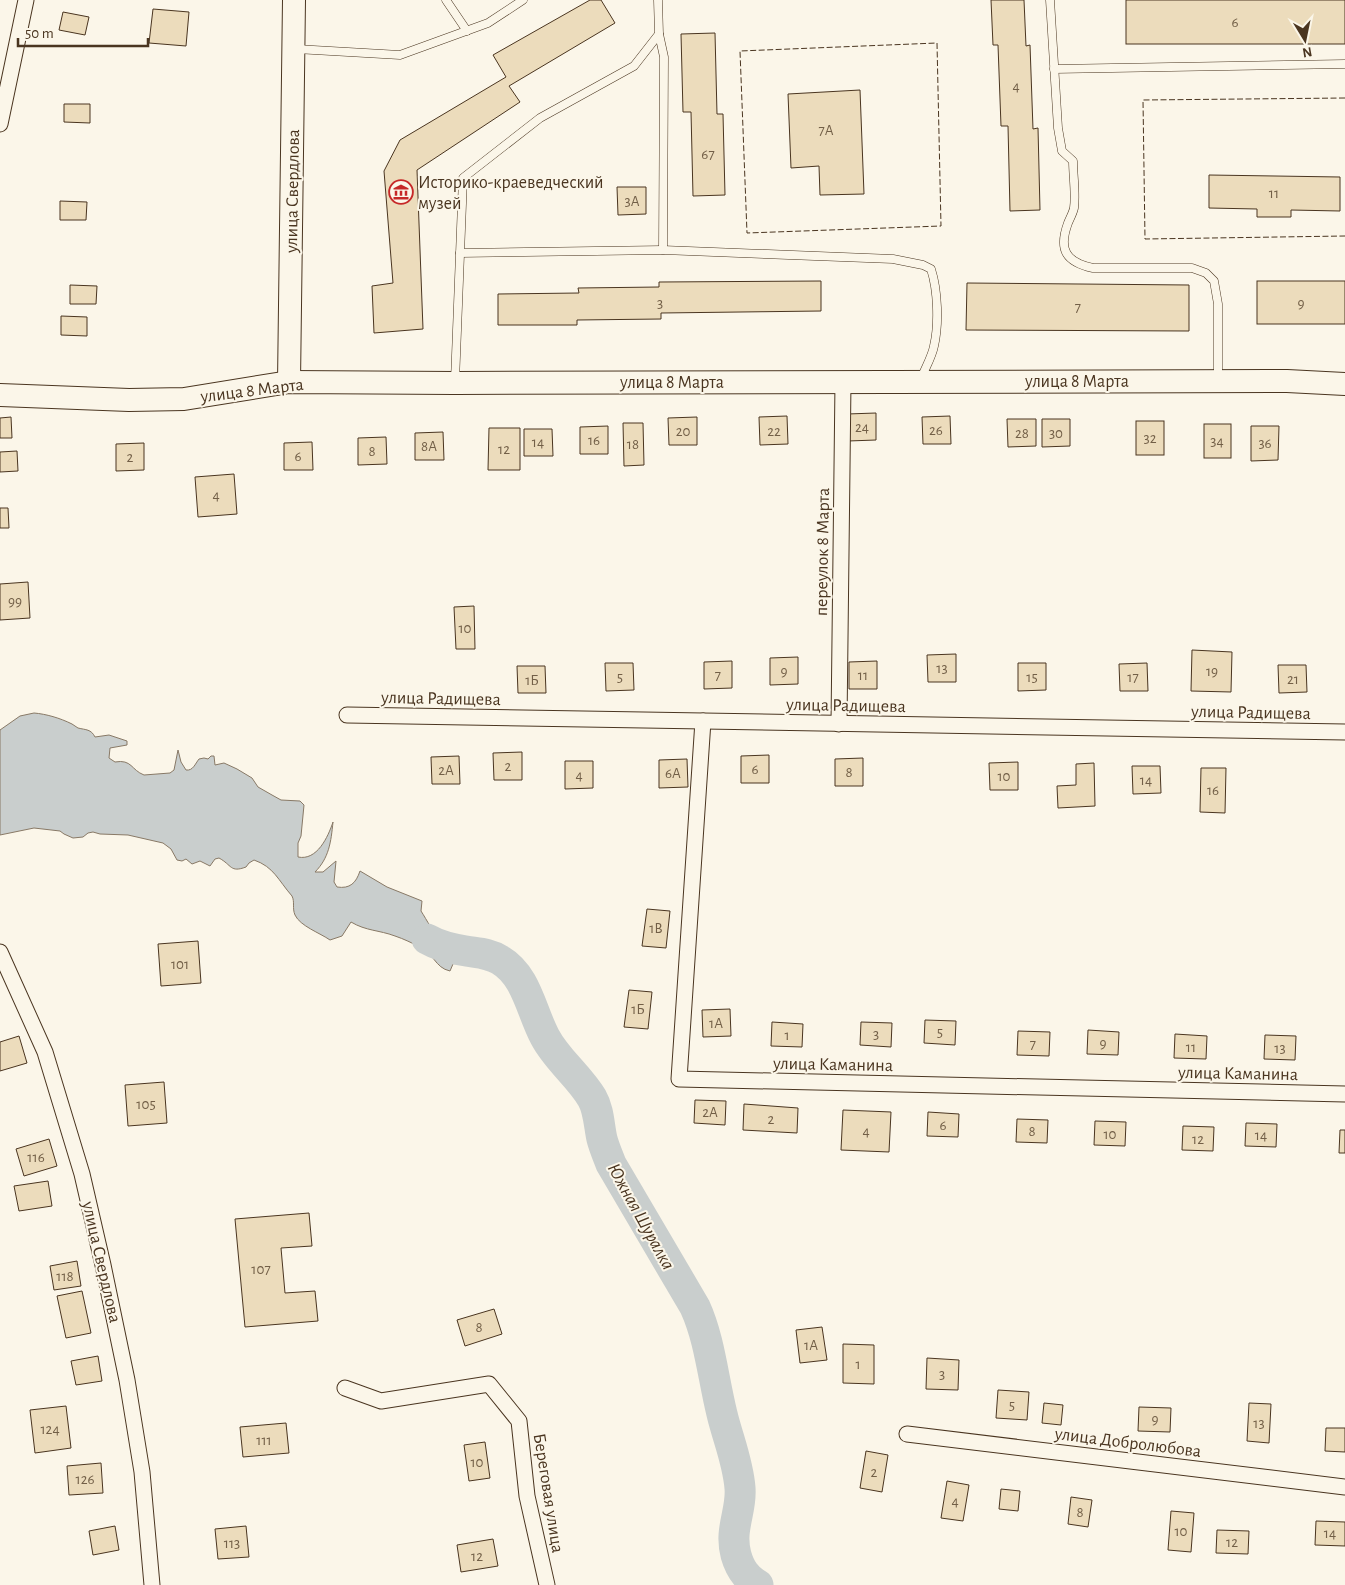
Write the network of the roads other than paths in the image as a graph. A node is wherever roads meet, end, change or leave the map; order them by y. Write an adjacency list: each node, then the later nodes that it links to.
1 (26, 0): 12 (street)
2 (294, 0): 9 (street, улица Свердлова)
3 (446, 0): 7 (lane)
4 (523, 0): 7 (lane)
5 (658, 0): 8 (lane)
6 (1050, 0): 11 (lane)
7 (467, 31): 9 (lane)
8 (659, 34): 13 (lane); 14 (lane)
9 (294, 48): 16 (street, улица Свердлова)
10 (1345, 64): 11 (lane)
11 (1054, 69): 15 (lane)
12 (0, 124)
13 (663, 250): 14 (lane); 18 (lane)
14 (460, 253): 19 (lane)
15 (1218, 381): 18 (street, улица 8 Марта); 20 (street, улица 8 Марта)
16 (289, 382): 19 (street, улица 8 Марта); 21 (street, улица 8 Марта)
17 (844, 382): 18 (street, улица 8 Марта); 19 (street, улица 8 Марта); 24 (street, переулок 8 Марта)
18 (919, 382)
19 (455, 383)
20 (1345, 384)
21 (0, 395)
22 (347, 715): 23 (street, улица Радищева)
23 (703, 721): 24 (street, улица Радищева); 29 (street, улица Каманина)
24 (839, 724): 25 (street, улица Радищева)
25 (1345, 732)
26 (0, 952): 28 (street, улица Свердлова)
27 (0, 979): 28 (street)
28 (20, 995): 33 (street, улица Свердлова)
29 (1345, 1094)
30 (345, 1388): 34 (street, Береговая улица)
31 (907, 1434): 32 (street, улица Добролюбова)
32 (1345, 1487)
33 (152, 1585)
34 (547, 1585)

